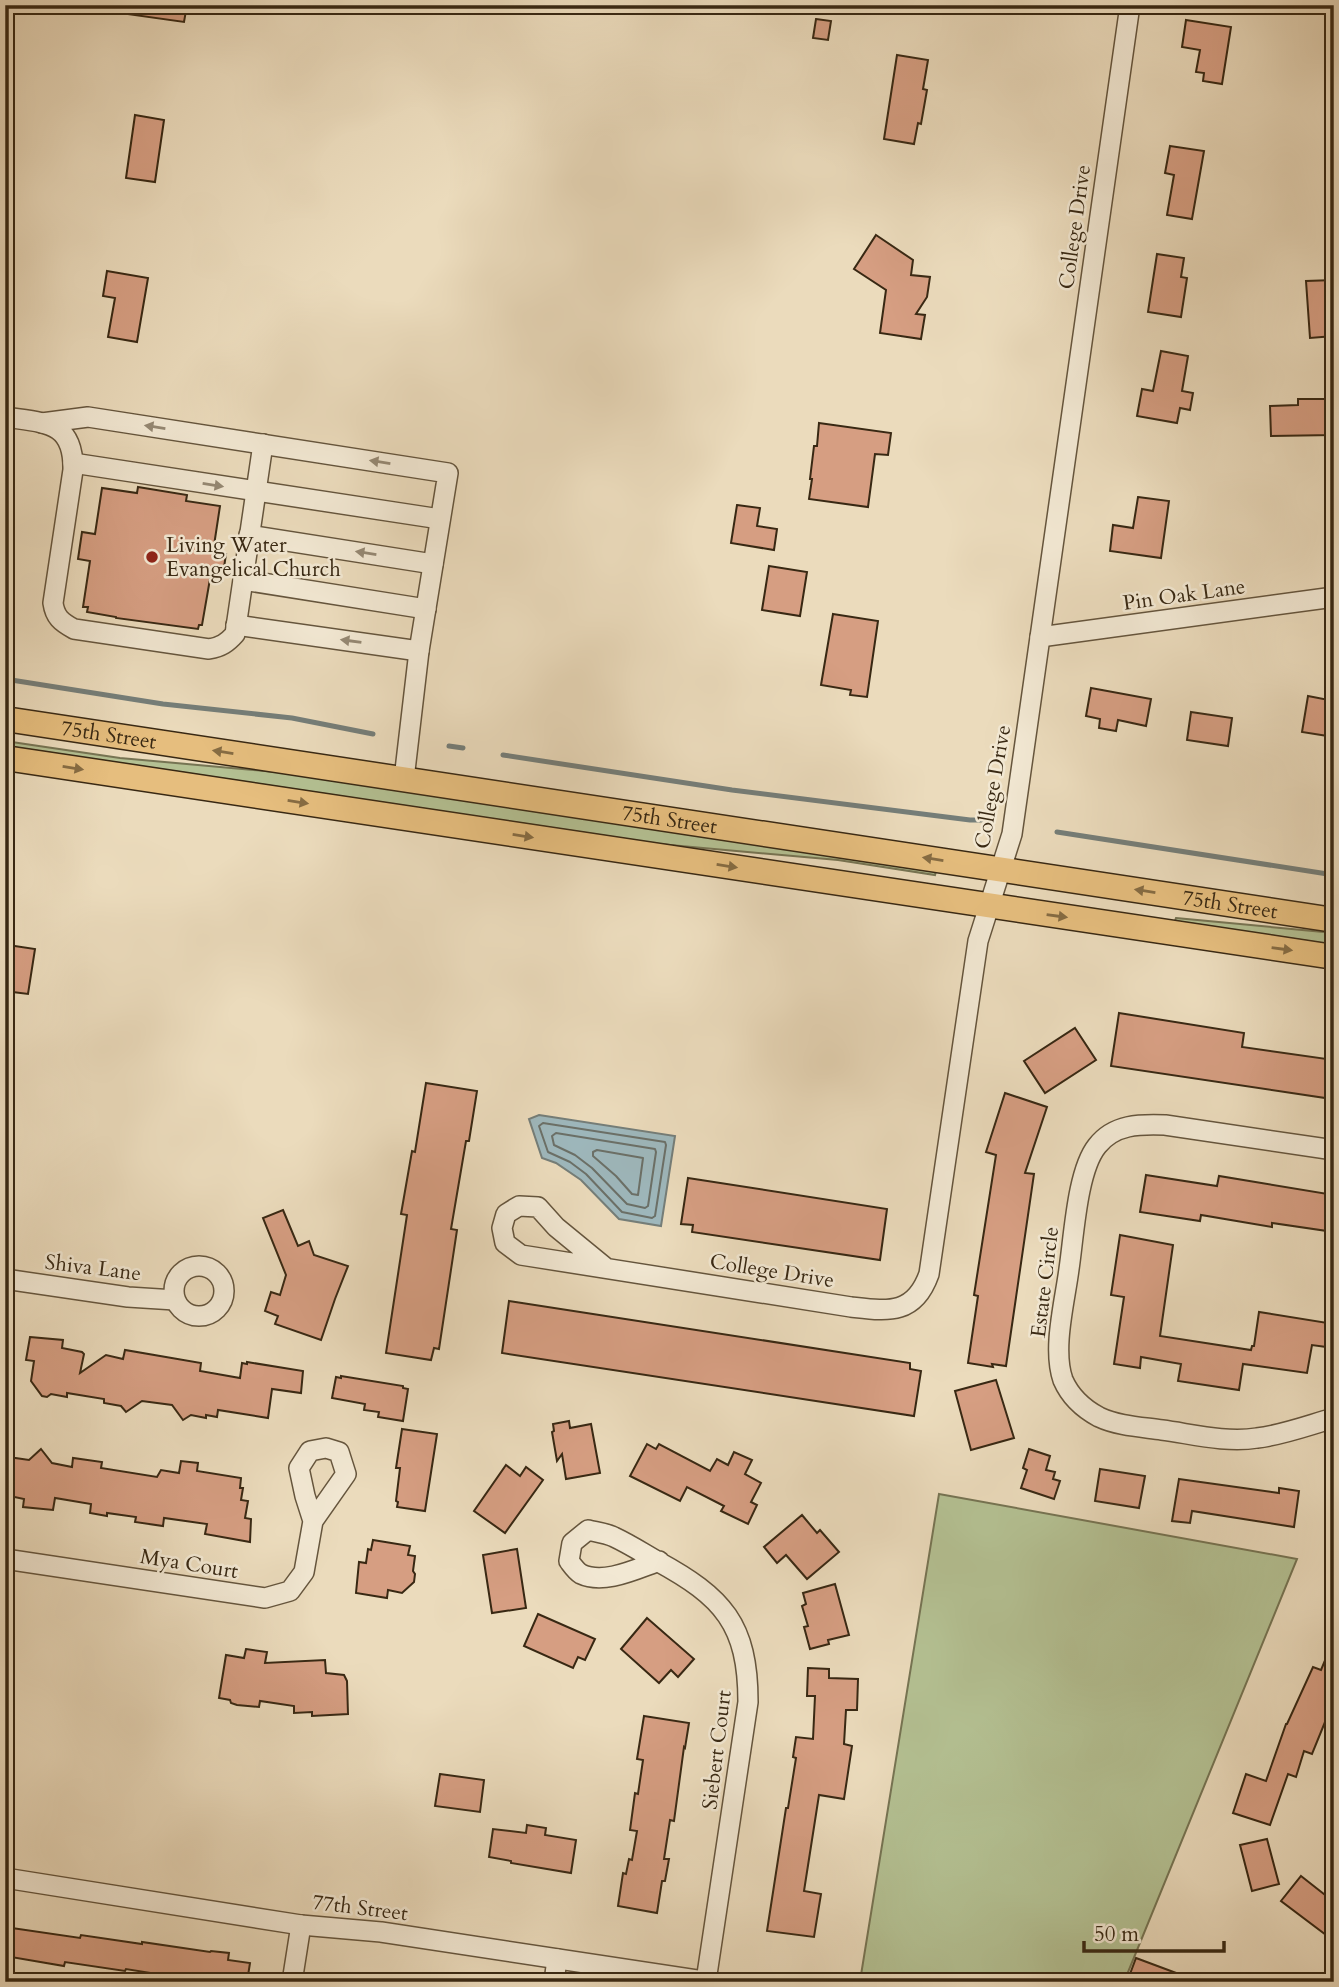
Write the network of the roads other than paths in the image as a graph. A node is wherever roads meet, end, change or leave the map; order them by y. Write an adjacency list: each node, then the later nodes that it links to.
1 (1130, 5): 14 (street, College Drive)
2 (5, 417): 3 (street)
3 (42, 423): 4 (street, one-way to 3); 5 (street)
4 (263, 444): 6 (street); 7 (street, one-way to 4)
5 (73, 463): 6 (street, one-way to 6); 13 (street)
6 (256, 491): 7 (street); 8 (street)
7 (440, 519): 9 (street)
8 (249, 535): 9 (street, one-way to 8); 10 (street)
9 (433, 564): 12 (street)
10 (243, 580): 12 (street); 13 (street)
11 (1334, 597): 14 (street, Pin Oak Lane)
12 (426, 609): 15 (street)
13 (236, 625): 15 (street, one-way to 13)
14 (1040, 637): 19 (street, College Drive)
15 (419, 651): 18 (street)
16 (5, 719): 18 (main road, 75th Street, one-way to 16)
17 (5, 758): 20 (main road, 75th Street, one-way to 20)
18 (404, 779): 19 (main road, 75th Street, one-way to 18)
19 (1001, 869): 20 (street, College Drive); 21 (main road, 75th Street, one-way to 19)
20 (990, 905): 22 (main road, 75th Street, one-way to 22); 24 (street, College Drive)
21 (1334, 920)
22 (1334, 957)
23 (1334, 1150): 27 (street, Estate Circle)
24 (606, 1268): 24 (street, College Drive)
25 (5, 1279): 26 (street, Shiva Lane)
26 (175, 1300)
27 (1334, 1418)
28 (313, 1521): 29 (street, Mya Court)
29 (5, 1559)
30 (659, 1562): 34 (street, Siebert Court)
31 (5, 1878): 32 (street, 77th Street)
32 (301, 1925): 33 (street, 77th Street); 35 (street)
33 (557, 1959): 34 (street, 77th Street); 36 (street)
34 (708, 1981)
35 (292, 1982)
36 (554, 1982)

